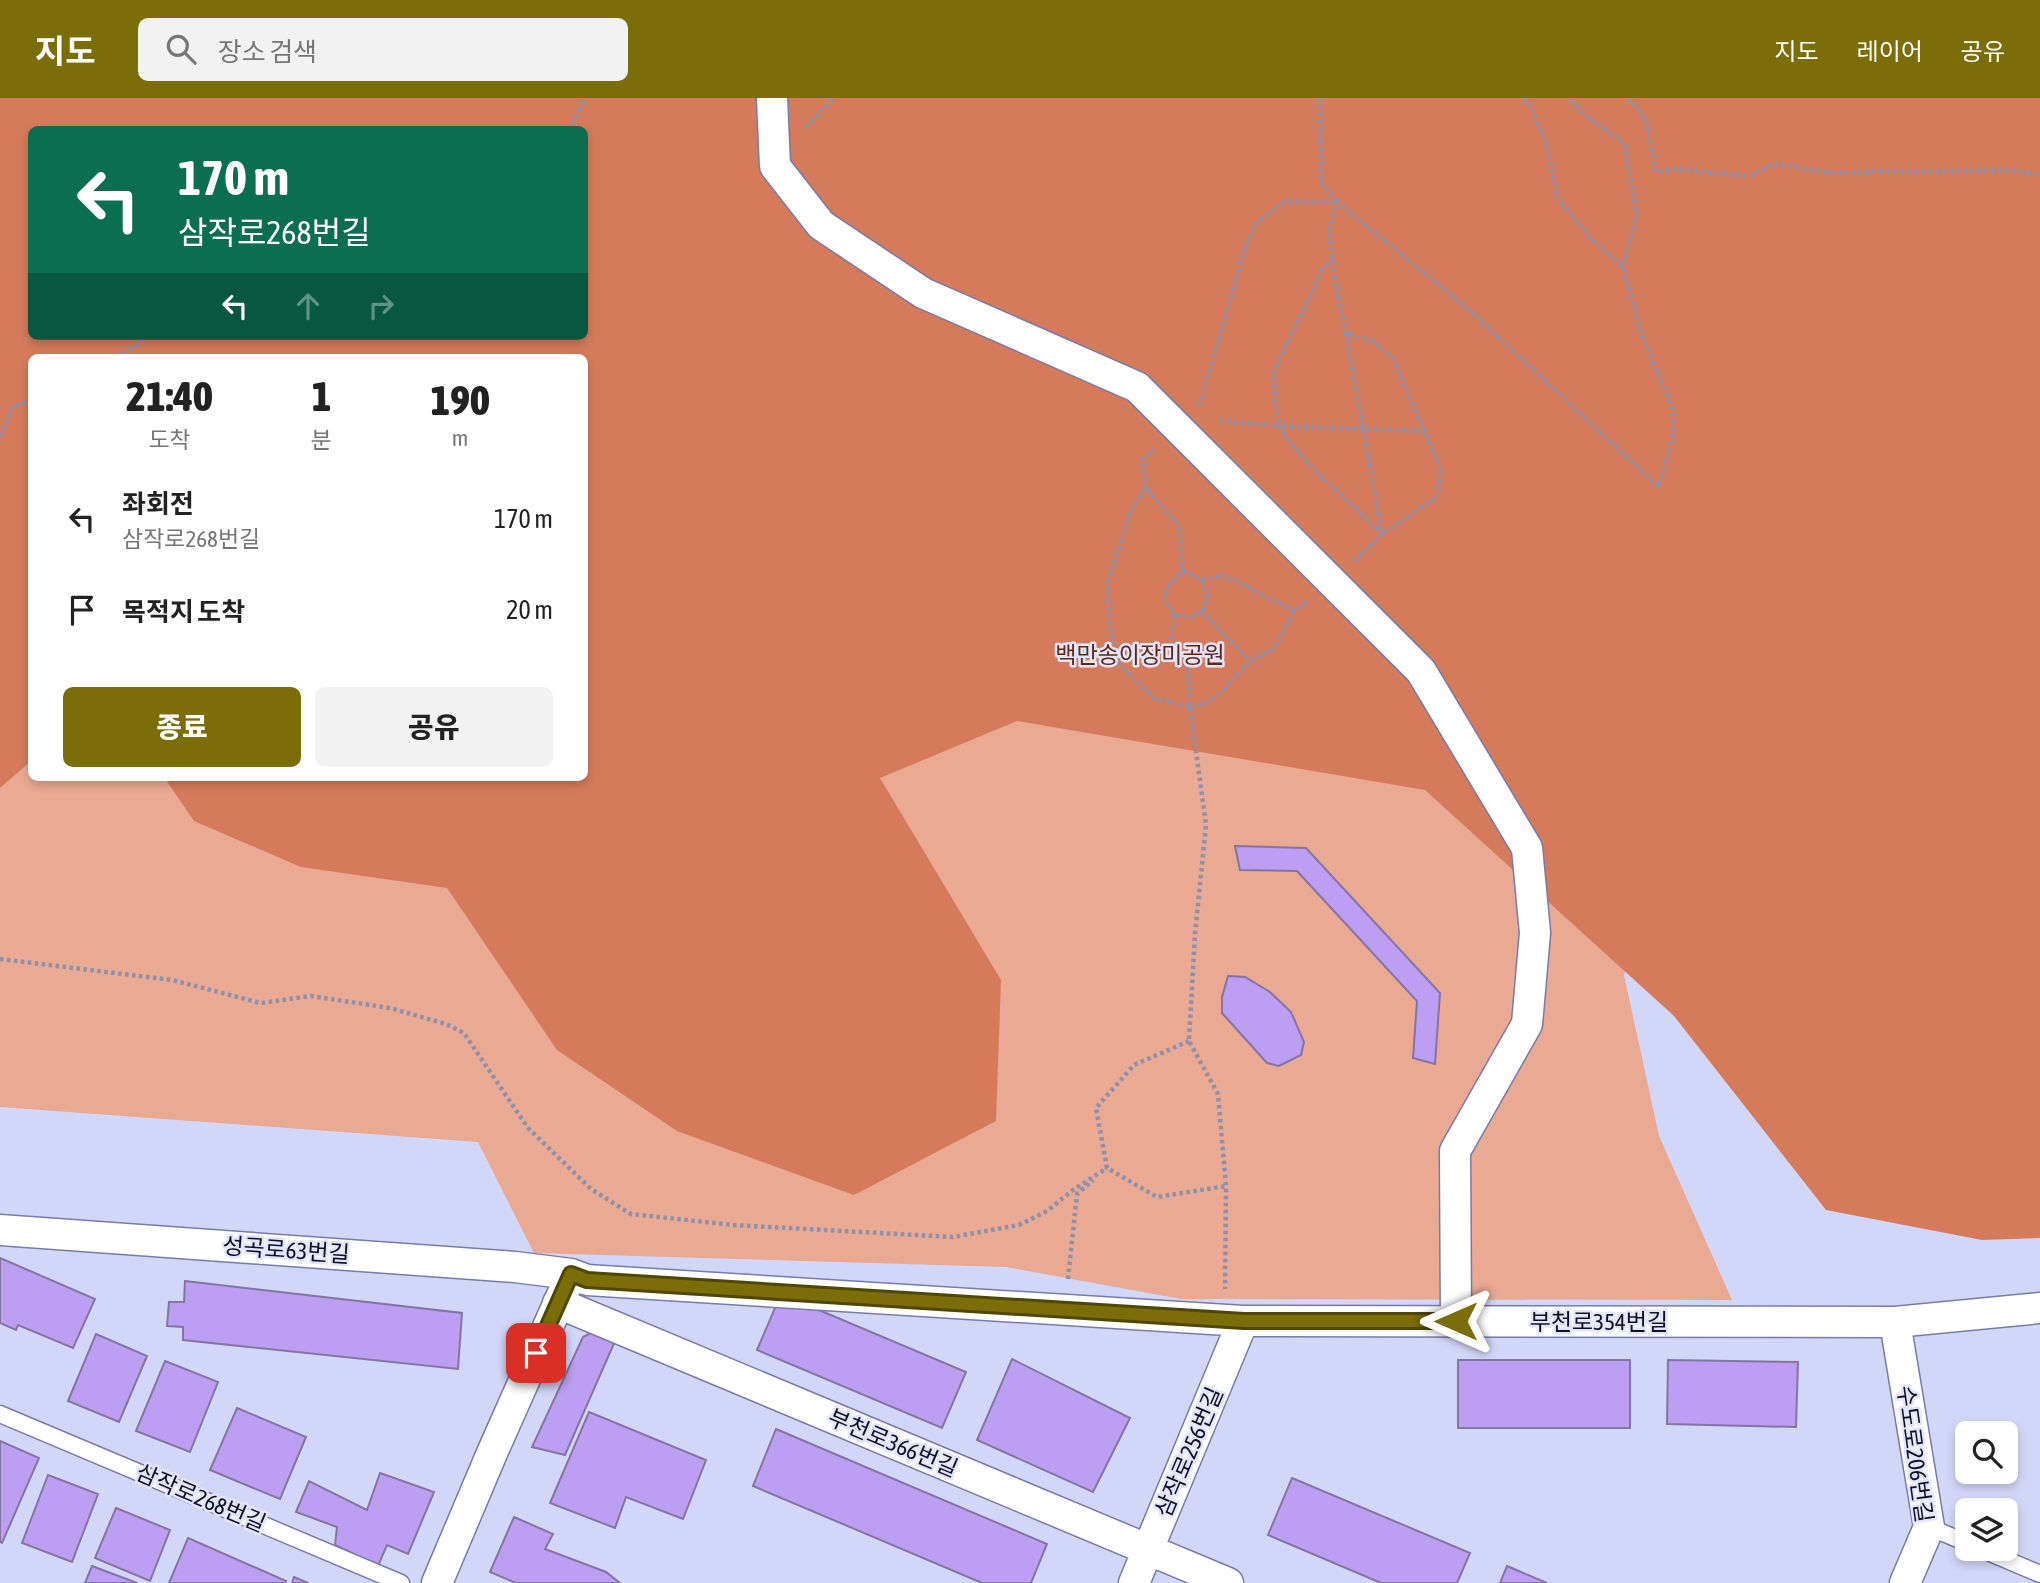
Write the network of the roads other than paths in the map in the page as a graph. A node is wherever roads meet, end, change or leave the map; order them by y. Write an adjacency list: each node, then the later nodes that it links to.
1 (772, 98): 7 (street)
2 (0, 1230): 3 (street, 성곡로63번길)
3 (571, 1274): 4 (street); 6 (street, 부천로354번길)
4 (558, 1303): 12 (street, 부천로366번길); 16 (street)
5 (2040, 1308): 8 (street, 부천로354번길)
6 (1234, 1320): 7 (street, 부천로354번길); 12 (street, 삼작로256번길)
7 (1456, 1321): 8 (street, 부천로354번길)
8 (1895, 1322): 10 (street, 수도로206번길)
9 (0, 1414): 15 (lane, 삼작로268번길)
10 (1929, 1527): 11 (lane); 19 (street, 수도로206번길)
11 (1955, 1538)
12 (1149, 1549): 17 (street, 삼작로256번길); 18 (street, 부천로366번길)
13 (2009, 1561): 14 (lane)
14 (2040, 1574)
15 (401, 1583)
16 (437, 1583)
17 (1134, 1583)
18 (1228, 1583)
19 (1905, 1583)

